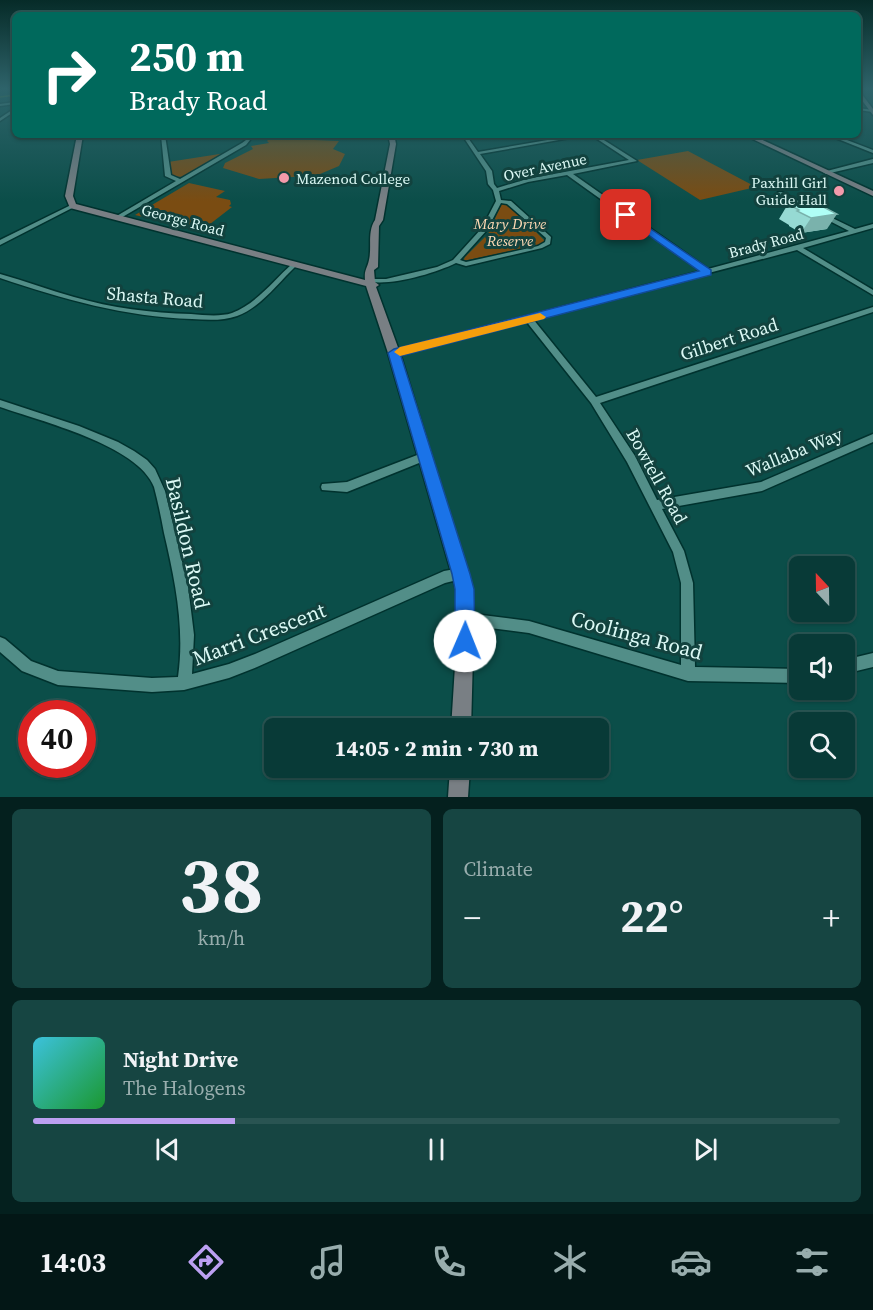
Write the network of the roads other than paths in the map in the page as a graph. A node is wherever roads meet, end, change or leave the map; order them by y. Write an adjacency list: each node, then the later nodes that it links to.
1 (79, 138): 20 (street)
2 (163, 138): 15 (street)
3 (246, 138): 15 (street)
4 (394, 138): 30 (street)
5 (466, 138): 11 (street)
6 (567, 138): 11 (street)
7 (599, 138): 14 (street, Over Avenue)
8 (753, 138): 13 (street)
9 (838, 138): 10 (street)
10 (873, 152)
11 (478, 153): 16 (street)
12 (873, 161): 13 (street)
13 (826, 172): 18 (street)
14 (567, 173): 16 (street, Over Avenue); 28 (street)
15 (180, 181): 21 (street)
16 (496, 190): 19 (street)
17 (780, 193): 23 (street)
18 (873, 194)
19 (500, 201): 26 (street); 26 (street)
20 (74, 206): 21 (street, George Road); 24 (street)
21 (117, 218): 27 (street, George Road)
22 (873, 226): 23 (street, Brady Road)
23 (853, 231): 25 (street, Brady Road)
24 (0, 243)
25 (798, 248): 28 (street, Brady Road); 31 (street)
26 (455, 261): 30 (street)
27 (294, 265): 29 (street, Shasta Road); 30 (street, George Road)
28 (707, 272): 33 (street, Brady Road)
29 (0, 276)
30 (372, 283): 34 (street)
31 (873, 294)
32 (873, 309): 35 (street, Gilbert Road)
33 (528, 320): 34 (street, Brady Road); 35 (street, Bowtell Road)
34 (395, 356): 38 (street)
35 (594, 401): 40 (street, Bowtell Road)
36 (0, 403): 48 (street, Basildon Road)
37 (873, 438): 40 (street, Wallaba Way)
38 (425, 456): 39 (street); 41 (street)
39 (326, 487)
40 (655, 505): 46 (street, Bowtell Road)
41 (461, 574): 42 (street); 48 (street, Marri Crescent)
42 (466, 619): 46 (street, Coolinga Road); 49 (street)
43 (0, 644): 48 (street, Marri Crescent)
44 (873, 660): 45 (street)
45 (855, 665)
46 (688, 674): 47 (street, Coolinga Road)
47 (789, 676)
48 (184, 683)
49 (462, 718)
50 (459, 778): 51 (street)
51 (458, 797)

